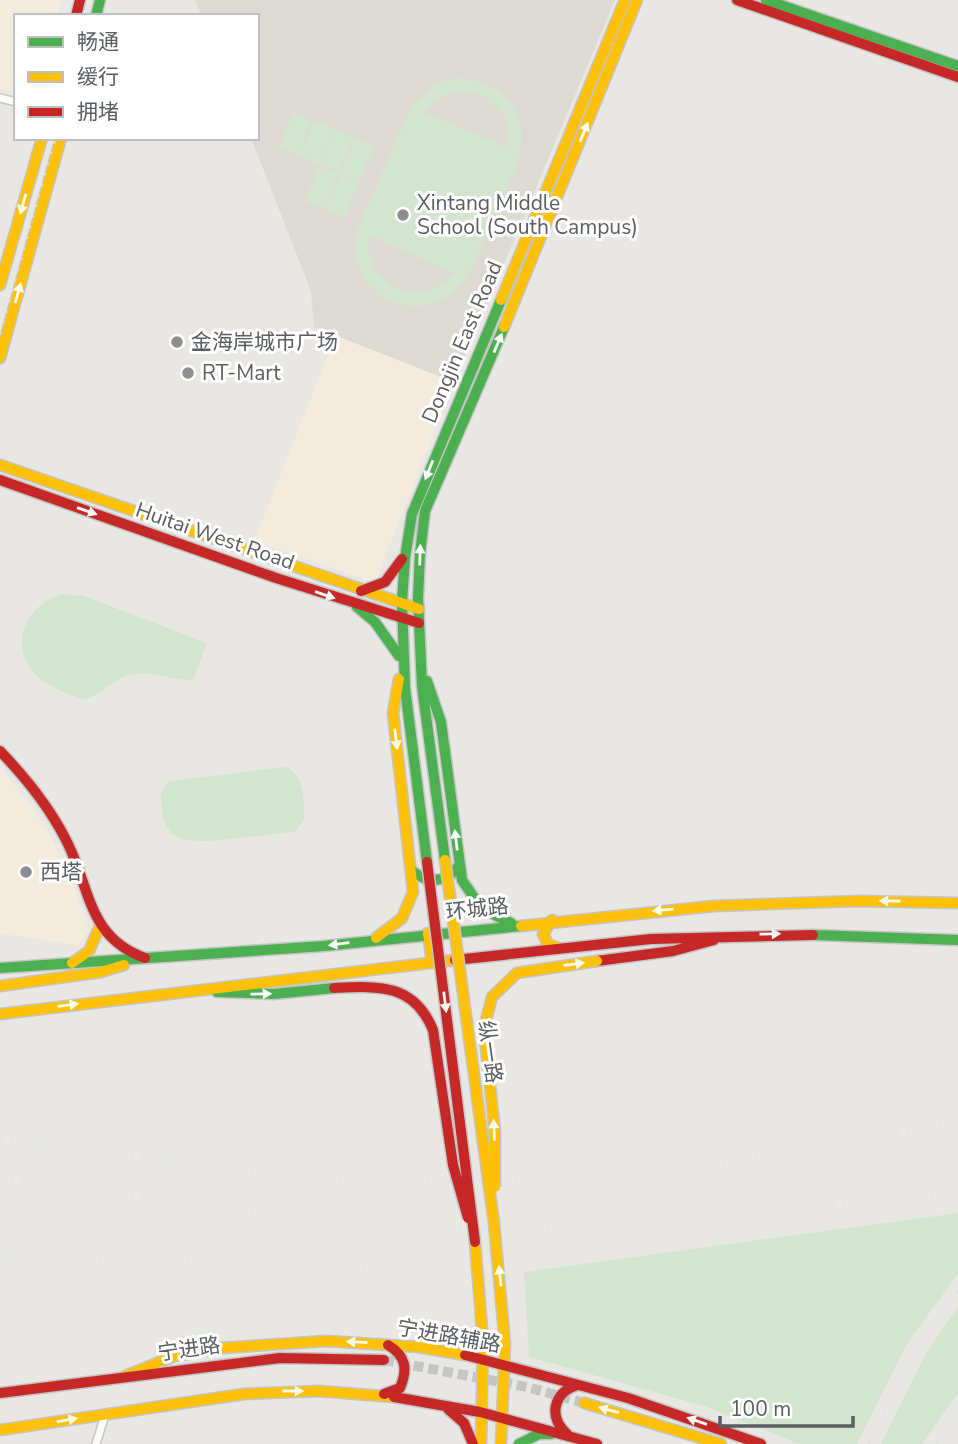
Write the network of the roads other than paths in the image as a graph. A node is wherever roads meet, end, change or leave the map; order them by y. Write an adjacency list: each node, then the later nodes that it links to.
1 (625, 0): 17 (main road, Dongjin East Road, one-way to 17)
2 (638, 0): 21 (main road, Dongjin East Road, one-way to 2)
3 (737, 0): 6 (main road)
4 (766, 0): 5 (main road)
5 (958, 66)
6 (958, 77)
7 (41, 140): 9 (main road, one-way to 9)
8 (60, 140): 10 (main road, one-way to 8)
9 (0, 285)
10 (0, 358)
11 (0, 457): 13 (main road)
12 (0, 465): 13 (main road, Huitai West Road)
13 (19, 472): 15 (main road, Huitai West Road)
14 (0, 483): 16 (main road, Huitai West Road)
15 (60, 486): 16 (main road); 18 (main road, Huitai West Road)
16 (55, 499): 19 (main road, Huitai West Road, one-way to 19)
17 (404, 555): 18 (main road); 20 (main road, Dongjin East Road)
18 (360, 592): 20 (main road, Huitai West Road)
19 (351, 603): 22 (main road, Huitai West Road); 24 (main road)
20 (401, 605): 21 (main road, Huitai West Road); 22 (main road, Dongjin East Road)
21 (419, 609): 23 (main road, Dongjin East Road)
22 (400, 618): 23 (main road, Huitai West Road); 24 (main road, Dongjin East Road)
23 (419, 623): 25 (main road, Dongjin East Road)
24 (400, 659): 26 (main road, Dongjin East Road)
25 (422, 665): 28 (main road, one-way to 25); 47 (main road, 纵一路, bridge)
26 (401, 672): 29 (main road, one-way to 29); 48 (main road, 纵一路, one-way to 48, bridge)
27 (0, 751): 33 (main road)
28 (459, 866): 29 (main road); 32 (main road)
29 (412, 871): 36 (main road)
30 (958, 903): 31 (main road, 环城路, one-way to 31)
31 (553, 920): 32 (main road, 环城路); 38 (main road)
32 (519, 925): 34 (main road, 环城路)
33 (100, 926): 40 (main road); 42 (main road)
34 (428, 933): 36 (main road, 环城路); 41 (main road)
35 (732, 934): 37 (main road, one-way to 37); 38 (main road); 47 (main road, one-way to 35, bridge)
36 (374, 939): 40 (main road, 环城路, one-way to 40)
37 (958, 940)
38 (558, 948): 41 (main road)
39 (138, 960): 40 (main road, 环城路); 42 (main road, 环城路); 44 (main road)
40 (153, 960)
41 (432, 962): 45 (main road)
42 (72, 964): 43 (main road, 环城路)
43 (0, 968)
44 (5, 985)
45 (192, 990): 46 (main road, one-way to 45); 48 (main road, one-way to 48, bridge)
46 (0, 1014)
47 (494, 1223): 52 (main road, 纵一路, one-way to 47, bridge)
48 (475, 1240): 51 (main road, 纵一路, bridge)
49 (385, 1344): 51 (main road, 宁进路辅路); 53 (main road, 宁进路辅路, one-way to 53); 56 (main road)
50 (384, 1360): 53 (main road, 宁进路)
51 (483, 1360): 52 (main road, 宁进路辅路); 59 (main road, 纵一路)
52 (505, 1366): 54 (main road, 宁进路辅路); 61 (main road, 纵一路)
53 (123, 1377): 55 (main road, 宁进路)
54 (584, 1386): 63 (main road); 71 (main road, 宁进路辅路, one-way to 54)
55 (0, 1393)
56 (380, 1396): 57 (main road); 60 (main road, one-way to 56)
57 (435, 1402): 59 (main road); 65 (main road)
58 (584, 1403): 70 (main road, one-way to 58)
59 (483, 1413): 61 (main road); 66 (main road, 纵一路)
60 (105, 1414): 62 (main road, one-way to 60); 64 (street)
61 (503, 1418): 63 (main road); 67 (main road, 纵一路)
62 (0, 1430)
63 (569, 1436): 68 (main road); 69 (main road)
64 (96, 1444)
65 (472, 1444)
66 (481, 1444)
67 (501, 1444)
68 (519, 1444)
69 (597, 1444)
70 (721, 1444)
71 (761, 1444)

